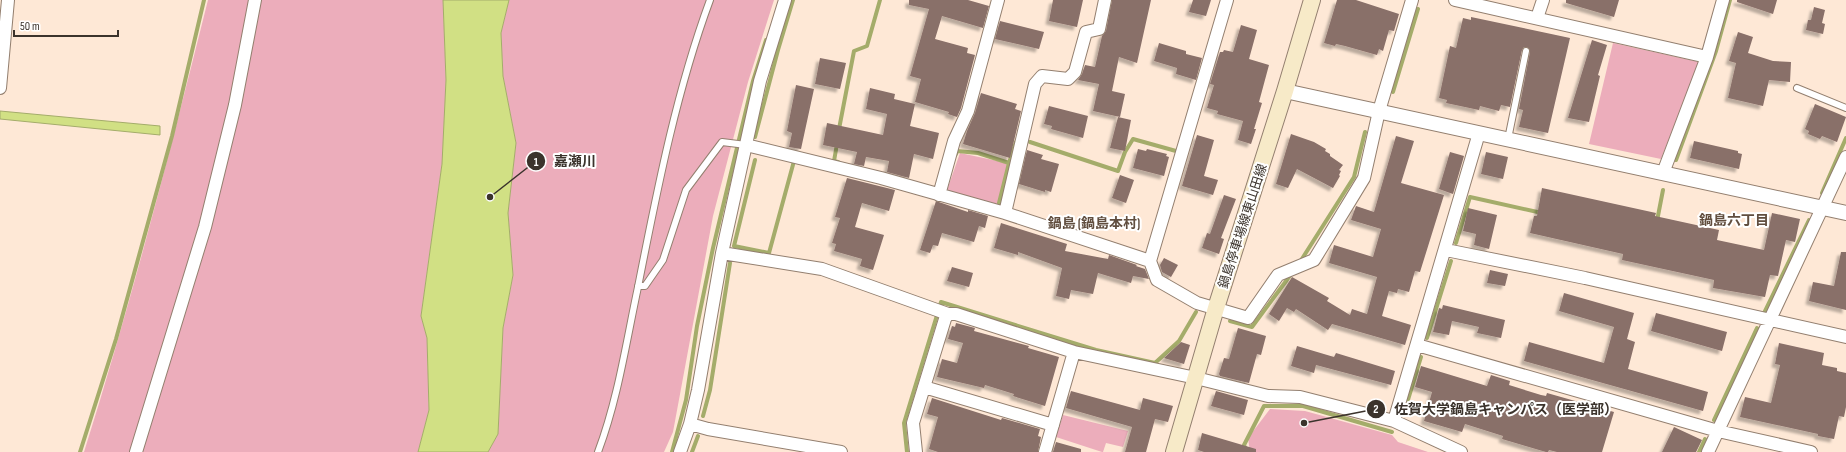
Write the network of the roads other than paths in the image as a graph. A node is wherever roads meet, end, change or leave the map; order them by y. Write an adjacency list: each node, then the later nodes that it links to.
1 (8, 0): 16 (street)
2 (255, 0): 46 (street)
3 (710, 0): 33 (lane)
4 (785, 0): 23 (street)
5 (998, 0): 26 (street)
6 (1106, 0): 29 (street)
7 (1227, 0): 32 (street)
8 (1312, 0): 18 (main road, 鍋島停車場線東山田線)
9 (1412, 0): 20 (street)
10 (1455, 0): 13 (street)
11 (1543, 0): 13 (street)
12 (1723, 0): 15 (street)
13 (1537, 18): 15 (street)
14 (1526, 51): 22 (lane)
15 (1707, 56): 25 (street)
16 (0, 88)
17 (1796, 88): 19 (lane)
18 (1286, 91): 20 (street); 34 (main road, 鍋島停車場線東山田線)
19 (1846, 108)
20 (1378, 111): 21 (street); 34 (street)
21 (1479, 133): 22 (street); 30 (street)
22 (1508, 139): 25 (street)
23 (746, 145): 26 (street); 31 (street); 33 (lane)
24 (1846, 157): 27 (street)
25 (1663, 173): 27 (street)
26 (939, 195): 29 (street)
27 (1824, 208): 28 (street); 36 (street)
28 (1846, 212)
29 (1005, 213): 32 (street)
30 (1446, 250): 36 (street); 38 (street)
31 (722, 253): 35 (street); 43 (street)
32 (1150, 262): 34 (street)
33 (638, 286): 47 (lane)
34 (1216, 308): 40 (main road, 鍋島停車場線東山田線)
35 (948, 314): 39 (street); 41 (street)
36 (1770, 320): 37 (street); 45 (street)
37 (1846, 337)
38 (1417, 345): 42 (street); 45 (street)
39 (1074, 352): 40 (street); 44 (street)
40 (1196, 378): 42 (street); 52 (main road, 鍋島停車場線東山田線)
41 (924, 387): 44 (street); 50 (street)
42 (1394, 421): 53 (street)
43 (690, 424): 48 (street); 49 (street)
44 (1053, 426): 51 (street)
45 (1718, 431): 54 (street); 55 (street)
46 (136, 452)
47 (598, 452)
48 (680, 452)
49 (842, 452)
50 (916, 452)
51 (1045, 452)
52 (1174, 452)
53 (1461, 452)
54 (1708, 452)
55 (1811, 452)

